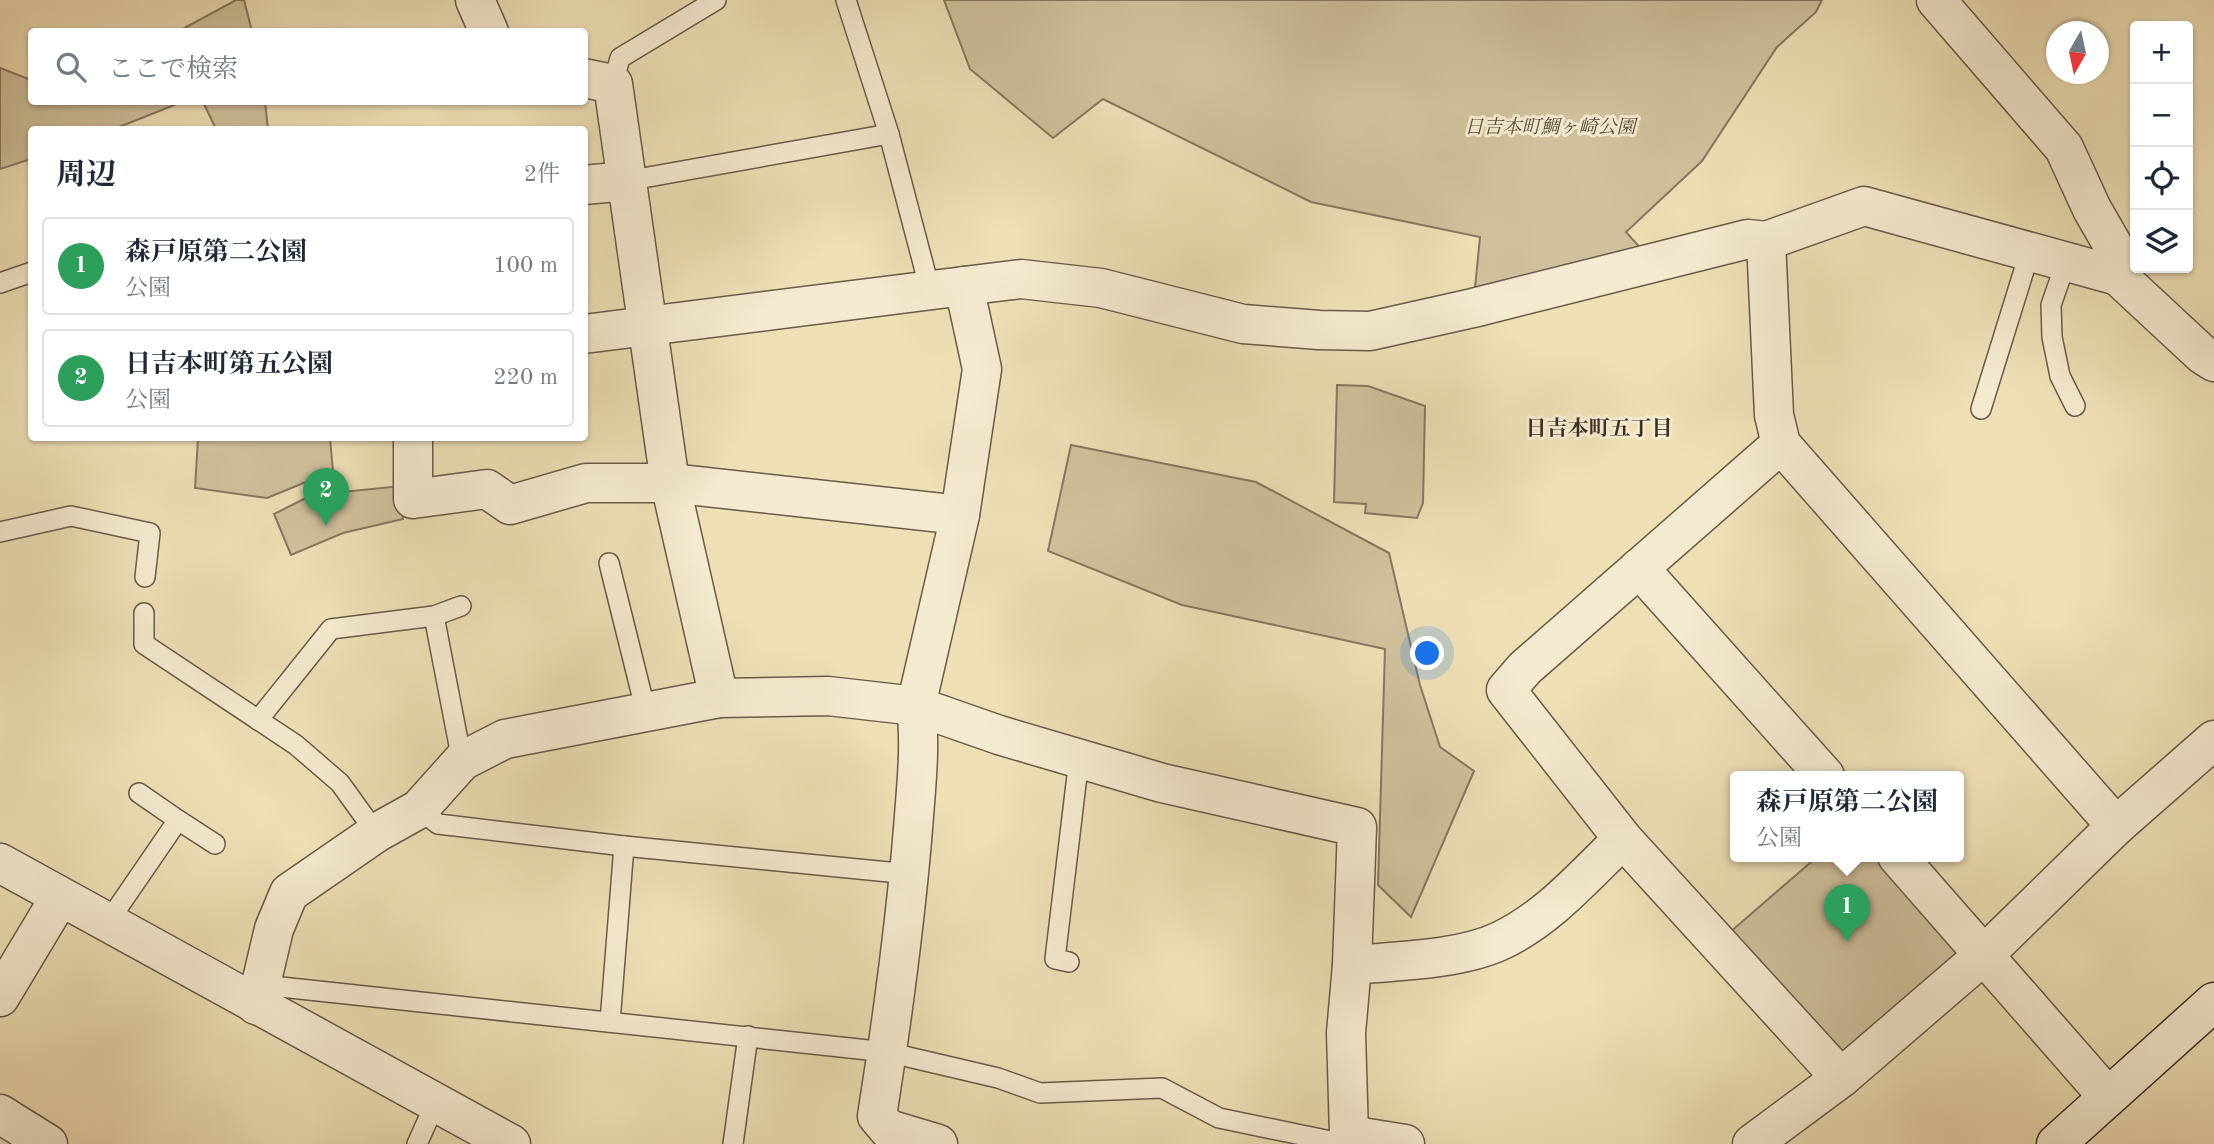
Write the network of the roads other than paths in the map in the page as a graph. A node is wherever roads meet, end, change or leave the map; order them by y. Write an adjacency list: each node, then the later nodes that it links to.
1 (475, 0): 5 (street)
2 (716, 0): 6 (lane)
3 (846, 0): 7 (lane)
4 (1936, 0): 14 (street)
5 (487, 28)
6 (598, 81): 8 (street)
7 (889, 134): 8 (lane); 16 (lane)
8 (626, 181): 9 (street); 17 (street)
9 (588, 185)
10 (1766, 241): 11 (street); 16 (street); 23 (street)
11 (2030, 251): 12 (street); 21 (lane)
12 (2067, 262): 14 (street); 20 (lane)
13 (28, 273): 15 (lane)
14 (2118, 276): 19 (street)
15 (0, 282)
16 (947, 288): 17 (street); 25 (street)
17 (646, 328): 18 (street); 24 (street)
18 (588, 334)
19 (2214, 362)
20 (2075, 406)
21 (1981, 409)
22 (413, 441): 24 (street)
23 (1781, 444): 28 (street); 44 (street)
24 (670, 482): 25 (street); 33 (street)
25 (960, 515): 34 (street)
26 (0, 532): 29 (lane)
27 (609, 563): 35 (lane)
28 (1639, 568): 40 (street); 46 (street)
29 (145, 577)
30 (461, 606): 32 (lane)
31 (144, 614): 36 (lane)
32 (433, 616): 36 (lane); 39 (lane)
33 (719, 698): 34 (street); 35 (street)
34 (916, 706): 38 (street); 51 (street)
35 (646, 712): 39 (street)
36 (258, 720): 45 (lane)
37 (2214, 740): 44 (street)
38 (1079, 759): 55 (lane); 56 (street)
39 (462, 761): 42 (street)
40 (1821, 771)
41 (139, 793): 43 (lane)
42 (419, 809): 45 (street); 48 (lane)
43 (178, 820): 47 (lane); 53 (lane)
44 (2116, 826): 54 (street)
45 (376, 833): 59 (street)
46 (1623, 839): 56 (street); 63 (street)
47 (215, 844)
48 (624, 846): 51 (lane); 60 (lane)
49 (1902, 862): 54 (street)
50 (0, 863): 52 (street)
51 (909, 874): 62 (street)
52 (60, 897): 53 (street); 57 (street)
53 (108, 922): 59 (street)
54 (1985, 954): 63 (street); 64 (street)
55 (1069, 962)
56 (1352, 965): 67 (street)
57 (0, 997)
58 (2214, 1002): 64 (street)
59 (256, 1005): 60 (lane); 65 (street)
60 (610, 1021): 61 (lane)
61 (748, 1036): 62 (lane); 71 (lane)
62 (887, 1052): 67 (lane); 72 (street)
63 (1841, 1078): 74 (street)
64 (2108, 1097): 75 (street)
65 (435, 1104): 69 (lane); 70 (street)
66 (0, 1114): 68 (street)
67 (1346, 1141): 73 (street)
68 (48, 1144)
69 (417, 1144)
70 (511, 1144)
71 (733, 1144)
72 (938, 1144)
73 (1405, 1144)
74 (1752, 1144)
75 (2056, 1144)

